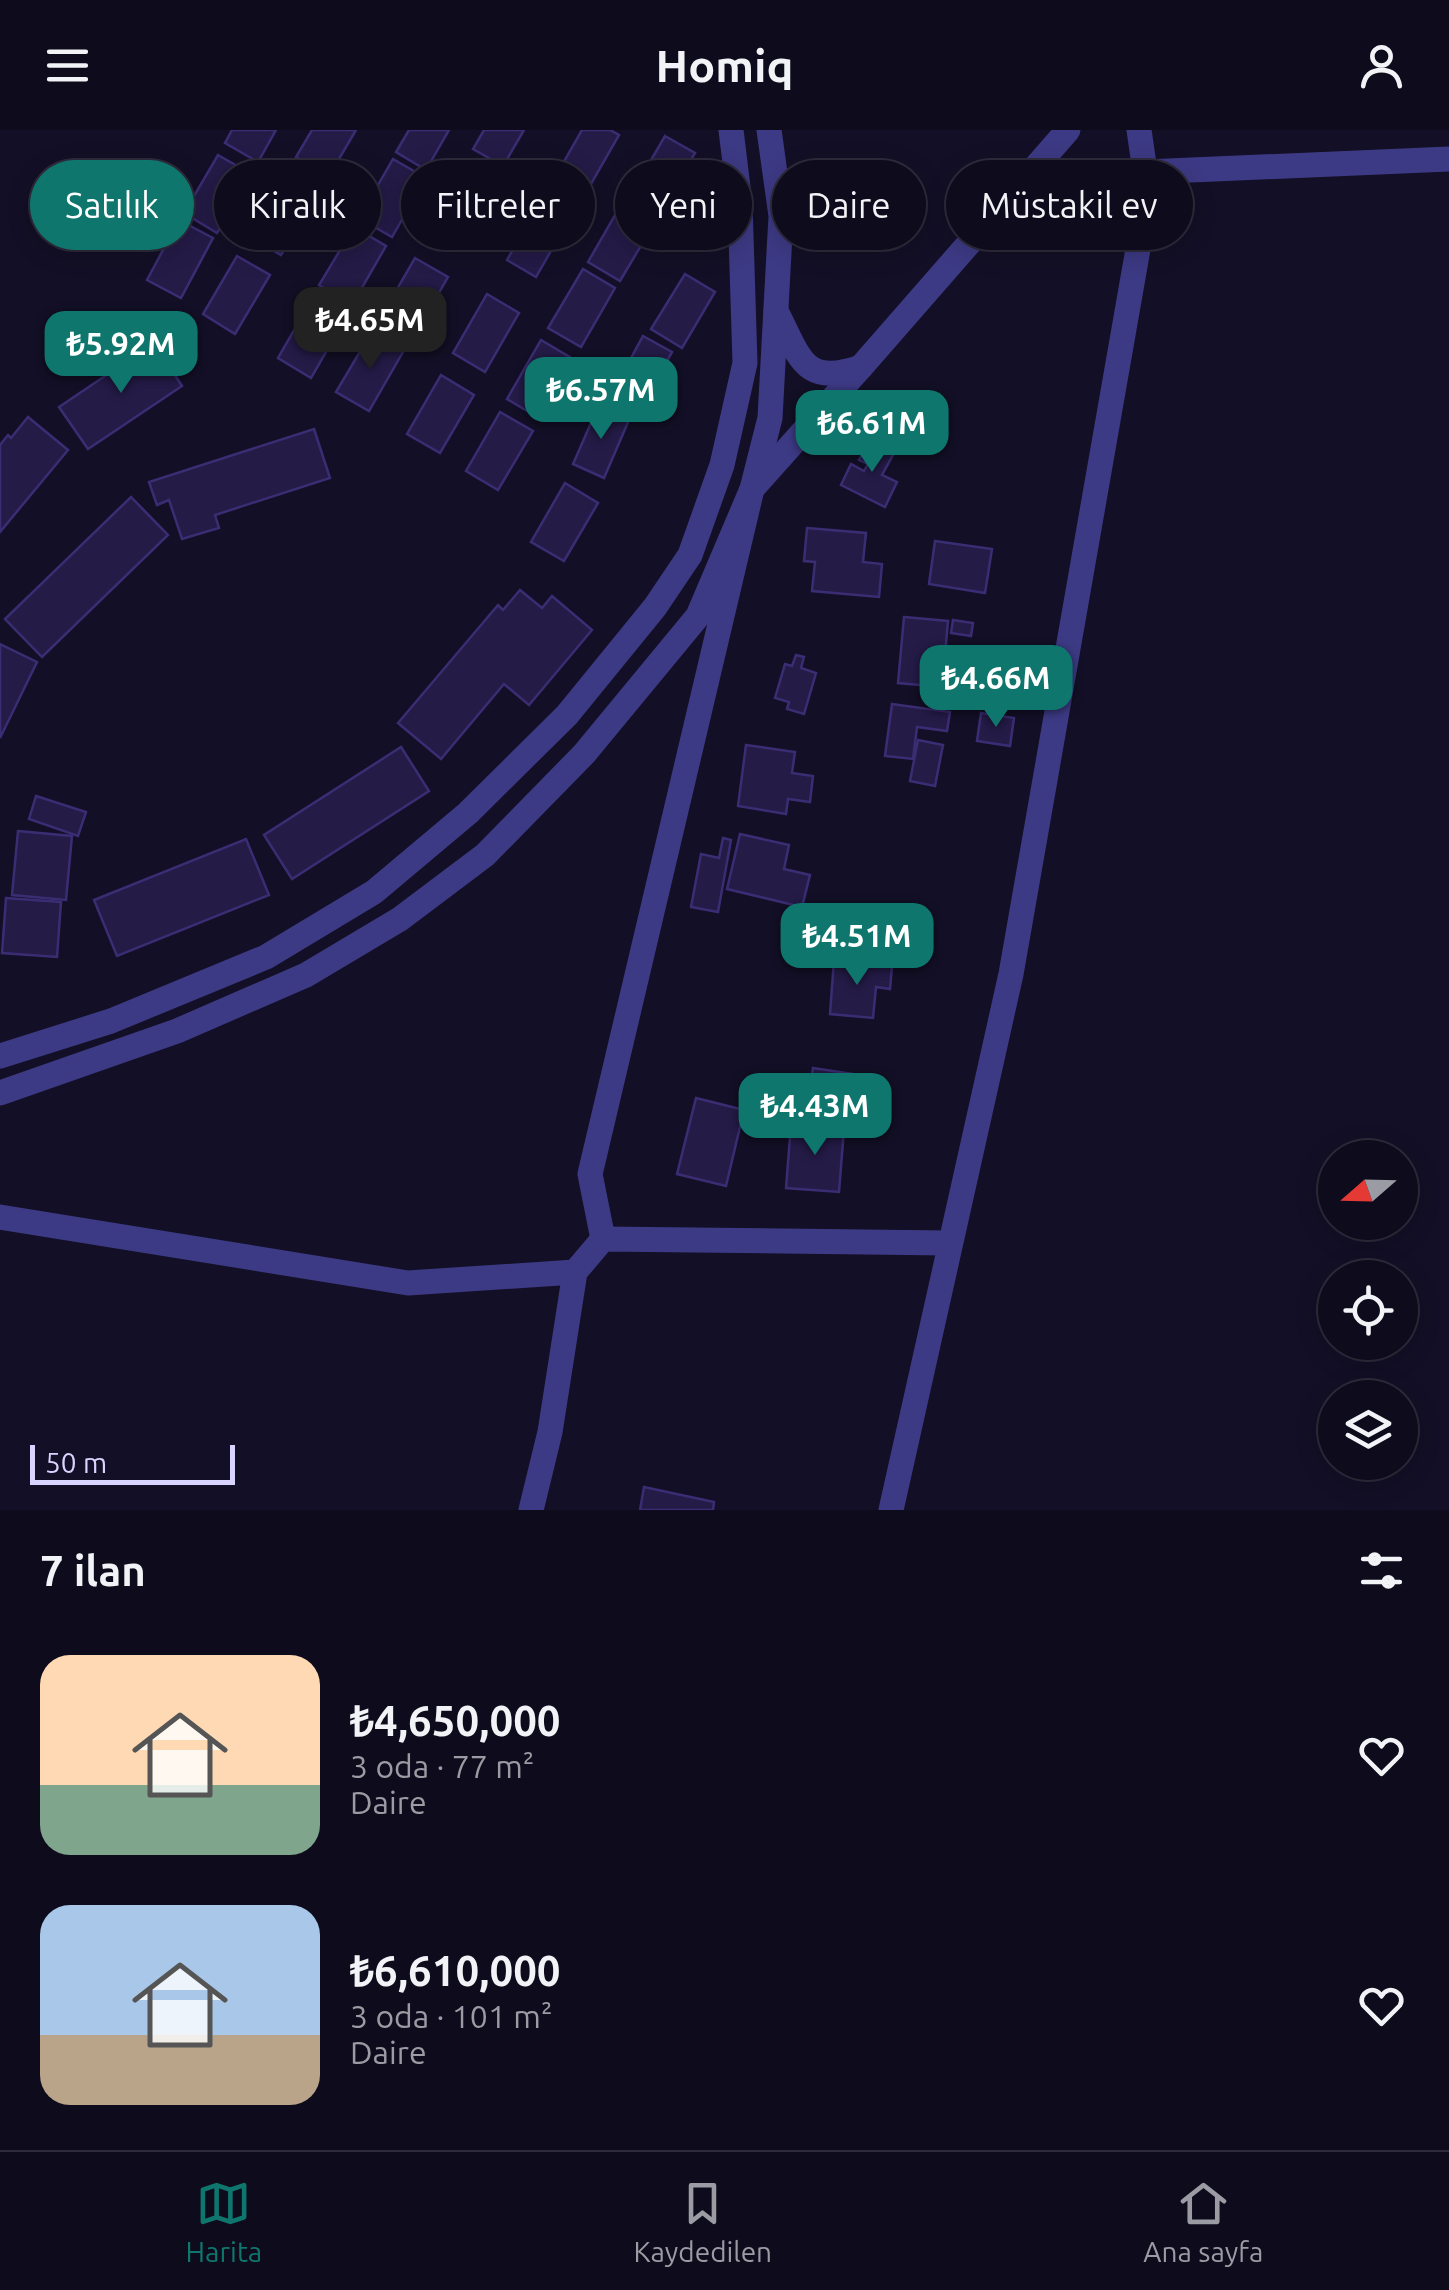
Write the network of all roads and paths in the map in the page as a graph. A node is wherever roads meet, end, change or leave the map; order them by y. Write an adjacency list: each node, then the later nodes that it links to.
1 (731, 130): 12 (street)
2 (769, 130): 9 (street)
3 (1068, 130): 10 (street)
4 (1139, 130): 6 (street)
5 (1449, 159): 7 (street)
6 (1143, 160)
7 (1193, 170)
8 (1138, 250): 16 (street)
9 (776, 311): 10 (street); 11 (street)
10 (861, 367): 11 (street)
11 (752, 489): 13 (street); 15 (street)
12 (0, 1056)
13 (0, 1093)
14 (0, 1217): 17 (street)
15 (603, 1239): 16 (street); 17 (street)
16 (948, 1244): 19 (street)
17 (575, 1272): 18 (street)
18 (531, 1510)
19 (891, 1510)

